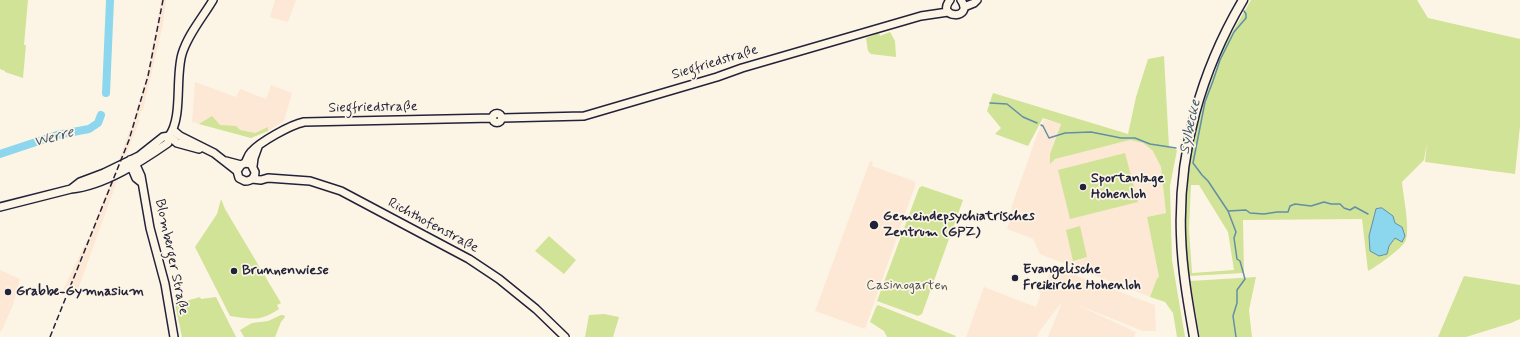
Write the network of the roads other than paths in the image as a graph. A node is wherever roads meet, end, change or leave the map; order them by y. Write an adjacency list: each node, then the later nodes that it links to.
1 (213, 0): 7 (street)
2 (971, 0): 5 (street)
3 (976, 0): 5 (street)
4 (1243, 0): 17 (main road)
5 (963, 3): 6 (street, Siegfriedstraße)
6 (948, 6): 8 (street, Siegfriedstraße)
7 (171, 133): 9 (street); 10 (street)
8 (259, 146): 10 (street, Siegfriedstraße); 11 (street)
9 (132, 164): 14 (street); 15 (street, Blomberger Straße)
10 (241, 166): 11 (street, Richthofenstraße); 13 (street)
11 (254, 169): 12 (street, Richthofenstraße); 13 (street)
12 (268, 178): 13 (street, Richthofenstraße); 16 (street, Richthofenstraße)
13 (252, 179)
14 (0, 207)
15 (174, 337)
16 (565, 337)
17 (1194, 337)

